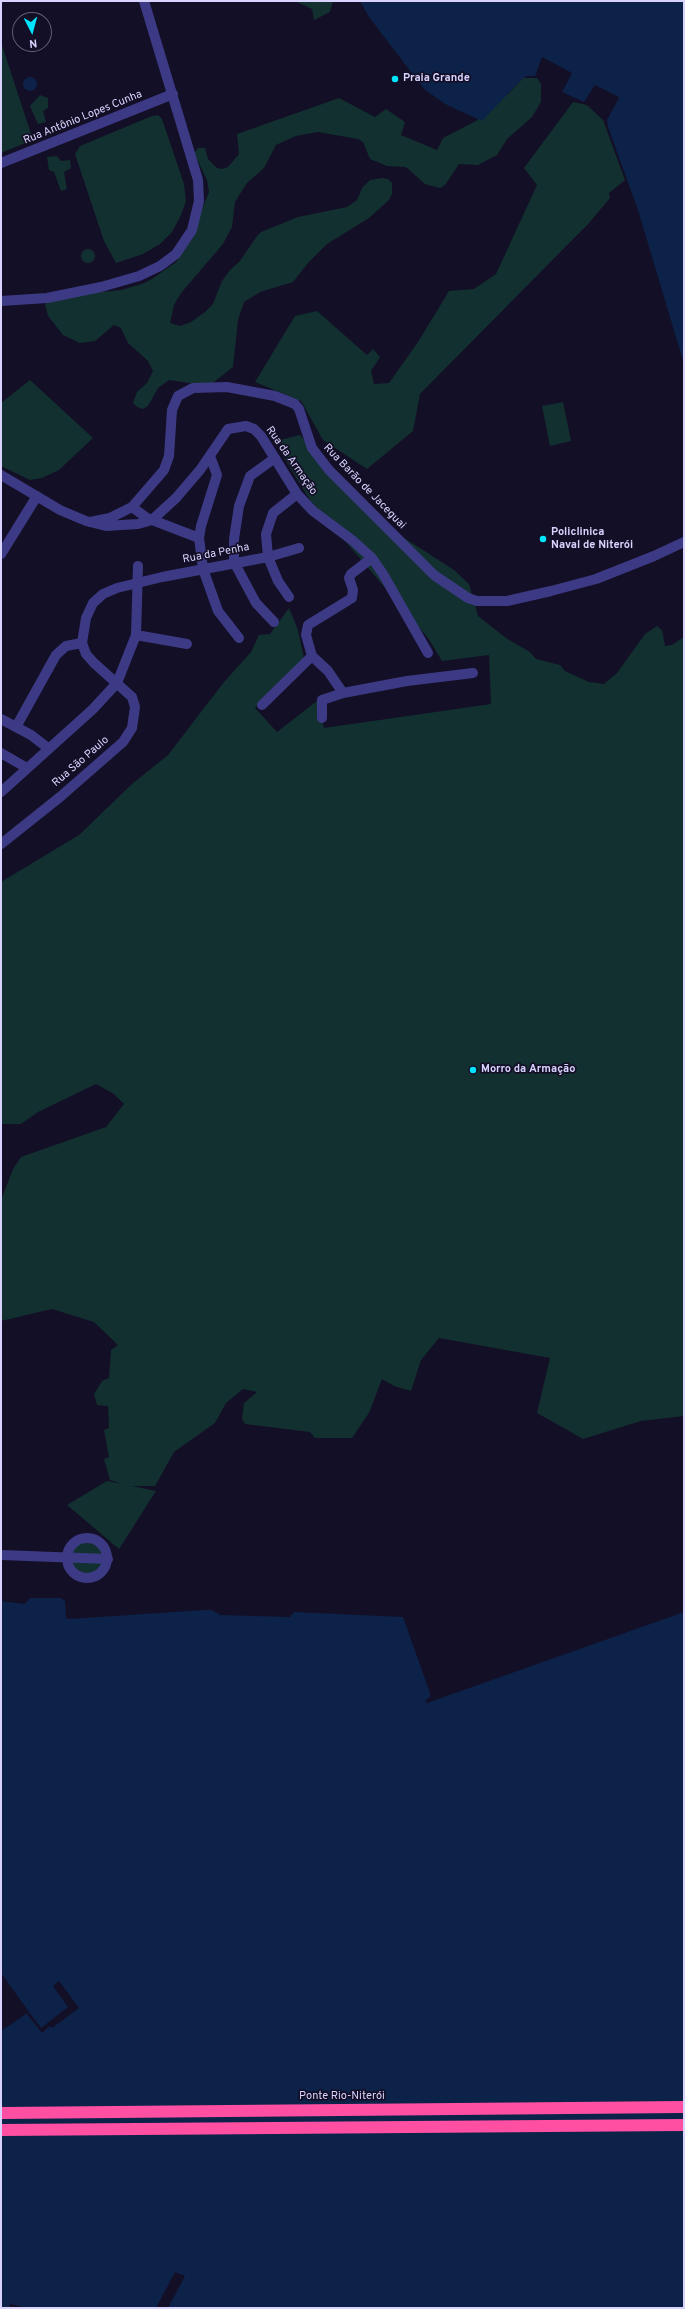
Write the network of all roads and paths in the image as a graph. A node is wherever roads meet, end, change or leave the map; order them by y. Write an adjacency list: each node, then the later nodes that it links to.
1 (144, 1): 2 (street)
2 (173, 94): 3 (street, Rua Antônio Lopes Cunha); 4 (street)
3 (1, 163)
4 (1, 301)
5 (210, 456): 6 (street, Rua da Armação); 11 (street, Rua da Armação); 13 (street)
6 (274, 458): 8 (street, Rua da Armação); 19 (street)
7 (1, 475): 9 (street)
8 (297, 494): 17 (street); 18 (street, Rua da Armação)
9 (37, 496): 12 (street); 16 (street)
10 (132, 507): 11 (street); 12 (street, Rua Barão de Jaceguai); 14 (street, Rua Barão de Jaceguai)
11 (152, 520): 12 (street); 13 (street)
12 (90, 522)
13 (199, 538): 21 (street)
14 (684, 542)
15 (299, 548): 17 (street, Rua da Penha)
16 (1, 554)
17 (268, 557): 19 (street, Rua da Penha); 23 (street)
18 (372, 558): 29 (street, Rua da Armação); 30 (street)
19 (234, 562): 21 (street, Rua da Penha); 24 (street)
20 (138, 566): 22 (street)
21 (203, 569): 22 (street, Rua da Penha); 26 (street)
22 (137, 583): 25 (street); 27 (street, Rua da Penha)
23 (289, 597)
24 (274, 622)
25 (136, 635): 28 (street); 32 (street)
26 (238, 638)
27 (82, 643): 32 (street, Rua São Paulo); 37 (street)
28 (187, 644)
29 (428, 653)
30 (312, 656): 33 (street); 34 (street)
31 (473, 673): 33 (street)
32 (117, 683): 38 (street); 42 (street, Rua São Paulo)
33 (343, 692): 35 (street)
34 (262, 705)
35 (322, 718)
36 (1, 719): 37 (street)
37 (16, 727): 38 (street)
38 (48, 748): 40 (street)
39 (1, 753): 40 (street)
40 (27, 768): 41 (street)
41 (1, 792)
42 (1, 844)
43 (1, 1555): 44 (street)
44 (67, 1558): 45 (street); 45 (street); 45 (street)
45 (108, 1559)
46 (684, 2107): 47 (highway, Ponte Rio-Niterói)
47 (1, 2113)
48 (684, 2125): 49 (highway)
49 (1, 2130)

